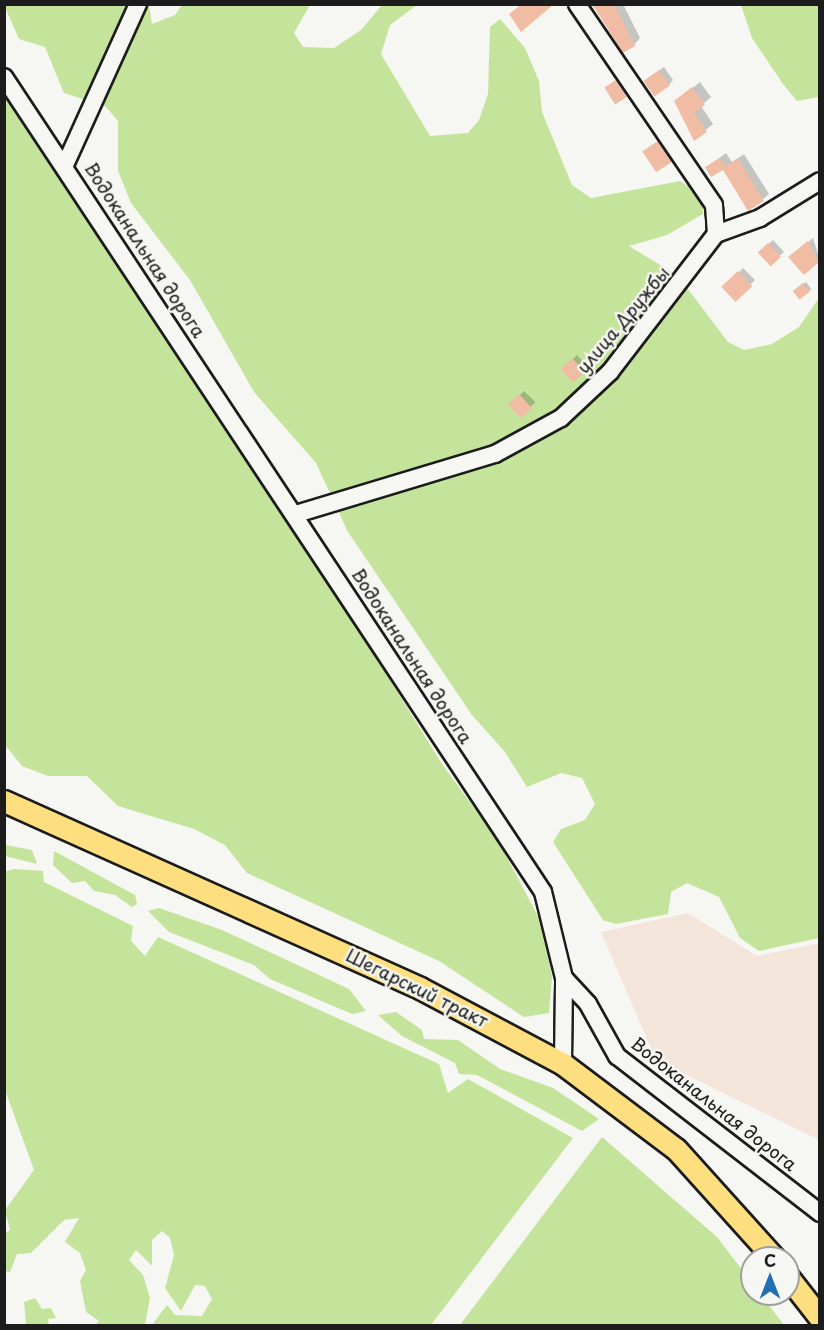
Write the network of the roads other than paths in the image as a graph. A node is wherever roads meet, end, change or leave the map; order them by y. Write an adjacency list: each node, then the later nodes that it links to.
1 (138, 4): 4 (street)
2 (577, 4): 6 (street)
3 (4, 76): 4 (street, Водоканальная дорога)
4 (65, 165): 7 (street, Водоканальная дорога)
5 (819, 181): 6 (street)
6 (716, 234): 7 (street, улица Дружбы)
7 (296, 514): 9 (street, Водоканальная дорога)
8 (4, 801): 10 (main road, Шегарский тракт)
9 (564, 978): 10 (street); 11 (street, Водоканальная дорога)
10 (563, 1064): 12 (main road, Шегарский тракт)
11 (819, 1213)
12 (763, 1246)
13 (800, 1293): 14 (main road)
14 (819, 1318)

